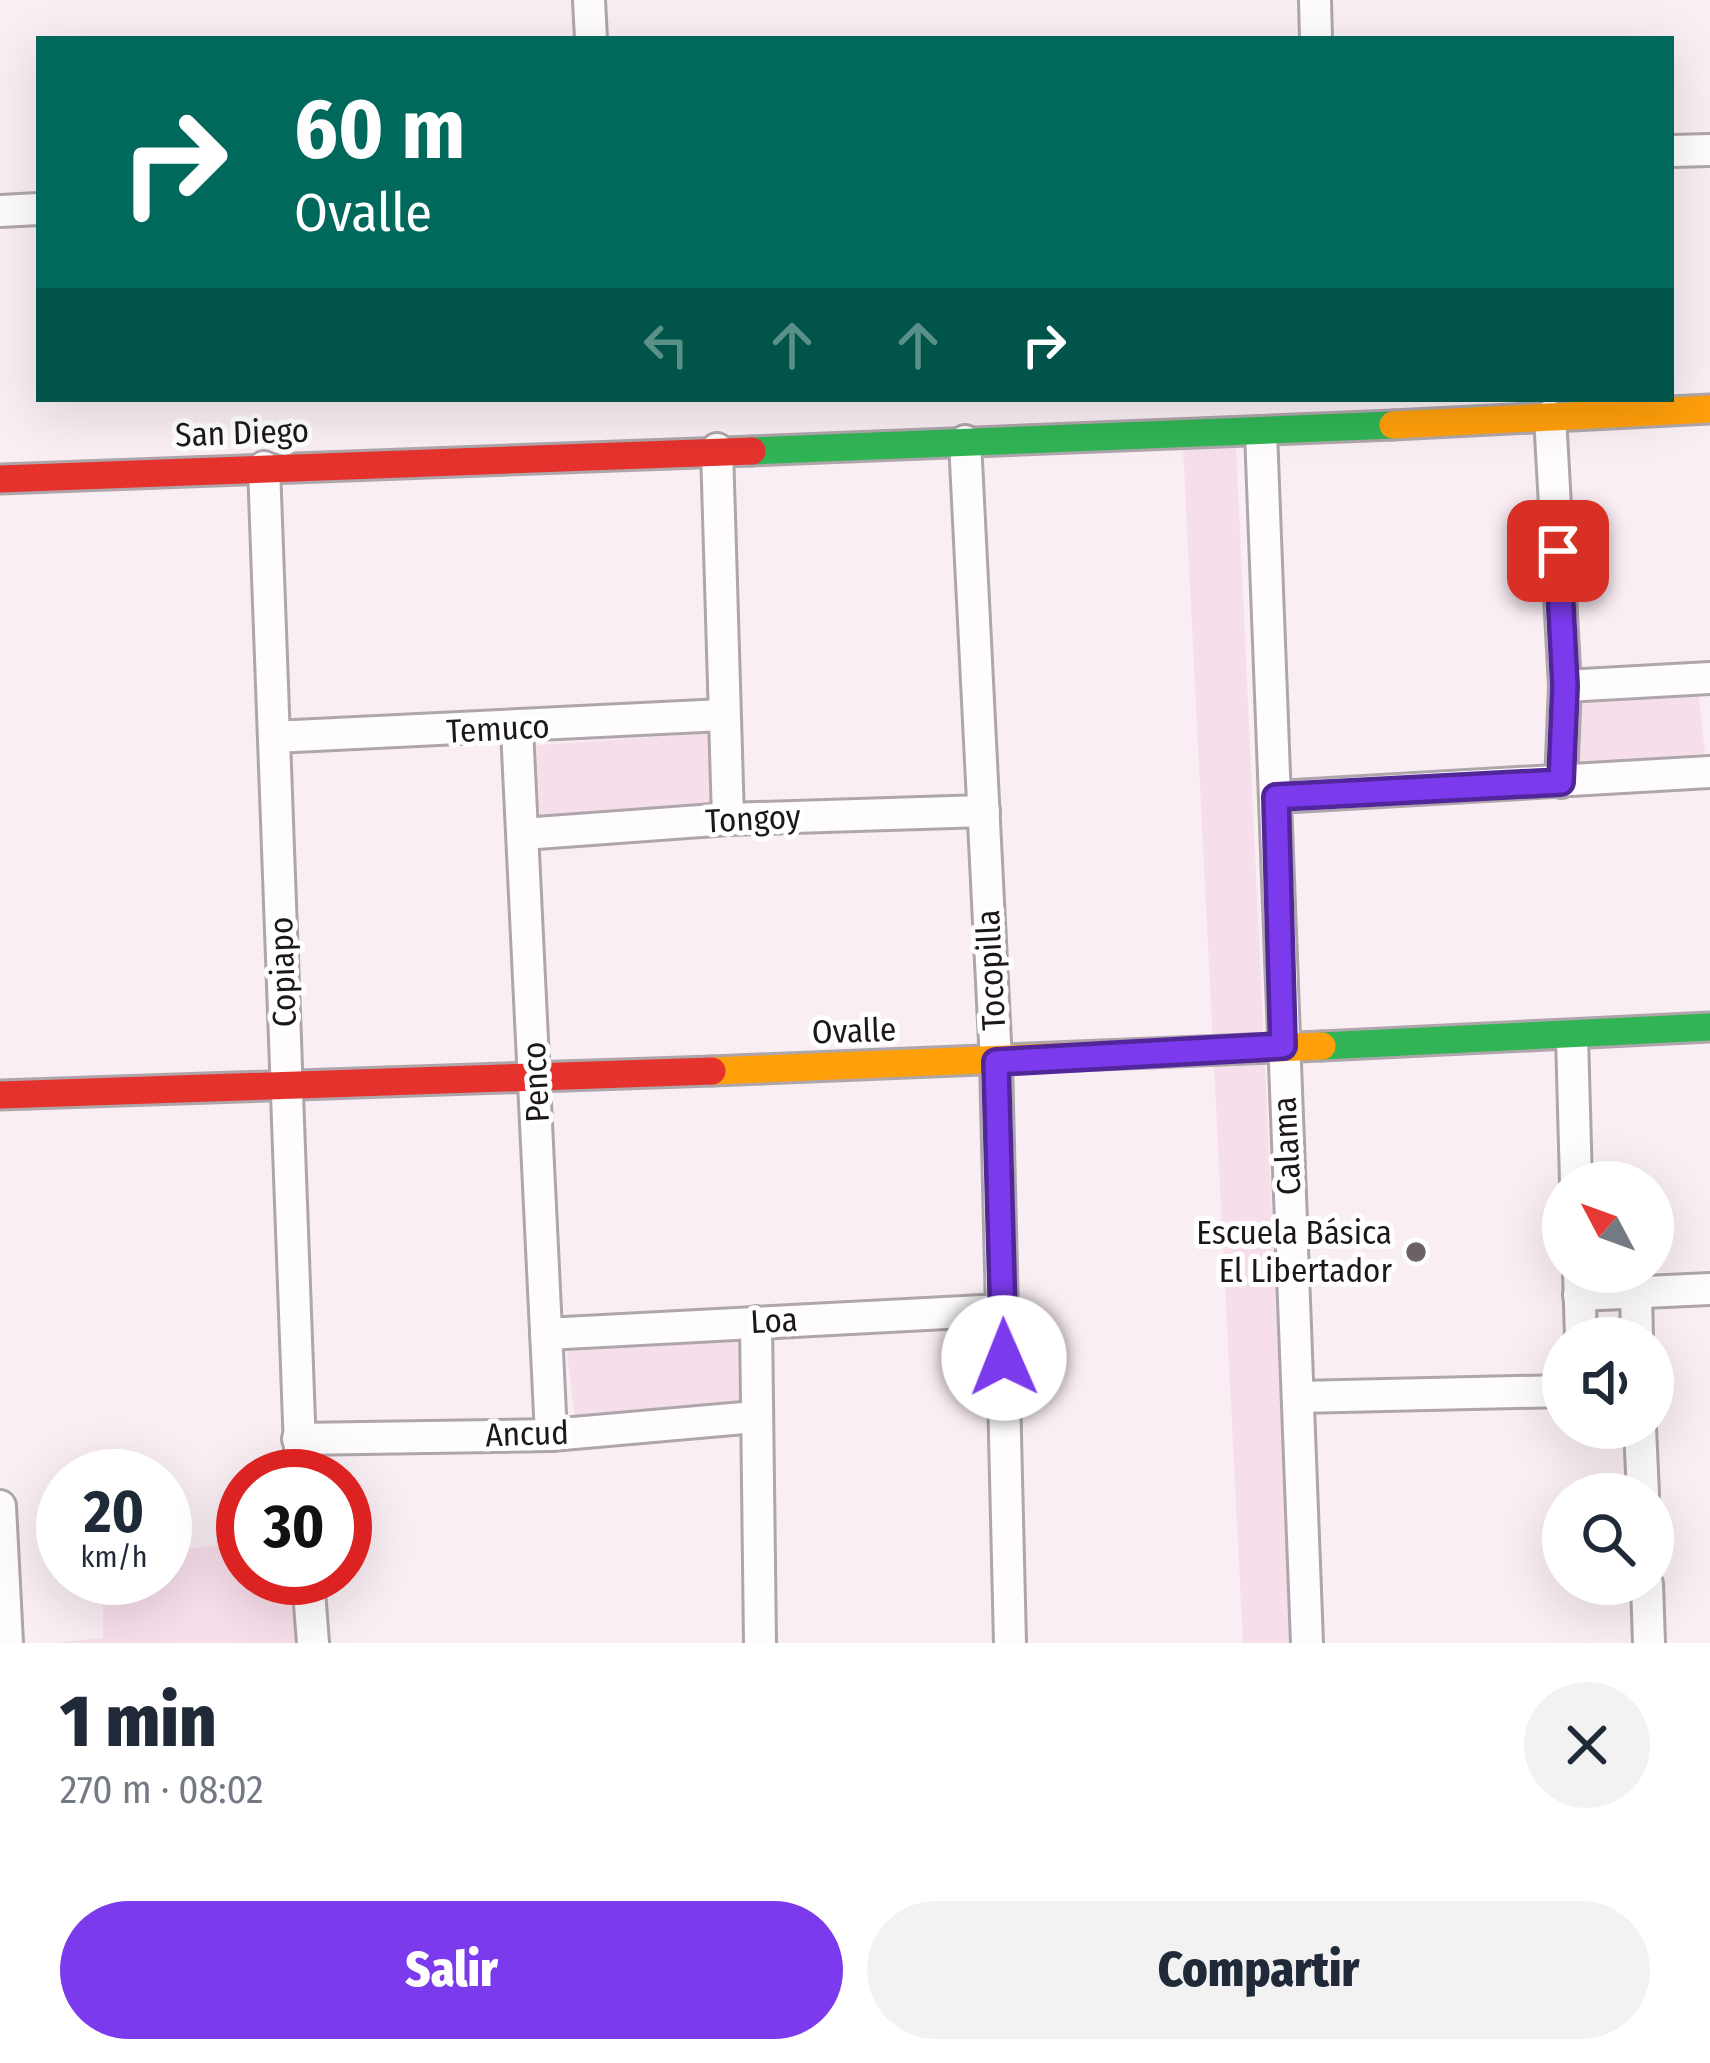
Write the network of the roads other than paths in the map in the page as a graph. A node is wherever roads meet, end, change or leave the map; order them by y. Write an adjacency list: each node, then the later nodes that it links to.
1 (590, 0): 3 (street)
2 (1315, 0): 4 (street)
3 (591, 36)
4 (1316, 36)
5 (1710, 150): 6 (street)
6 (1674, 151)
7 (36, 209): 8 (street)
8 (0, 211)
9 (1710, 409): 10 (street, San Diego)
10 (1550, 416): 11 (street, San Diego); 17 (street)
11 (1261, 432): 12 (street, San Diego); 23 (street, Calama)
12 (965, 441): 13 (street, San Diego); 24 (street, Tocopilla)
13 (717, 449): 14 (street, San Diego); 18 (street)
14 (264, 467): 15 (street, San Diego); 20 (street, Copiapo)
15 (0, 479)
16 (1710, 678): 17 (street)
17 (1565, 686): 22 (street)
18 (723, 715): 19 (street, Temuco); 25 (street)
19 (517, 729): 20 (street, Temuco); 26 (street, Penco)
20 (274, 737): 32 (street, Copiapo)
21 (1710, 772): 22 (street)
22 (1561, 782): 23 (street)
23 (1276, 797): 29 (street, Calama)
24 (984, 811): 25 (street, Tongoy); 30 (street, Tocopilla)
25 (728, 819): 26 (street, Tongoy)
26 (523, 834): 31 (street, Penco)
27 (1710, 1027): 28 (street, Ovalle)
28 (1572, 1037): 29 (street, Ovalle); 34 (street)
29 (1283, 1046): 30 (street, Ovalle); 43 (street, Calama)
30 (996, 1062): 31 (street, Ovalle); 38 (street, Tocopilla)
31 (536, 1079): 32 (street, Ovalle); 41 (street, Penco)
32 (288, 1087): 33 (street, Ovalle); 46 (street, Copiapo)
33 (0, 1095)
34 (1575, 1161)
35 (1710, 1288): 36 (street)
36 (1674, 1290)
37 (1636, 1293): 39 (street)
38 (1002, 1310): 40 (street, Loa); 54 (street, Tocopilla)
39 (1637, 1317)
40 (757, 1322): 41 (street, Loa); 44 (street)
41 (547, 1334): 45 (street, Penco)
42 (1542, 1391): 43 (street)
43 (1298, 1397): 55 (street, Calama)
44 (755, 1417): 45 (street, Ancud); 53 (street)
45 (551, 1435): 46 (street, Ancud)
46 (298, 1439): 47 (street, Copiapo)
47 (299, 1449)
48 (0, 1506): 51 (street)
49 (310, 1605): 52 (street)
50 (1648, 1605): 56 (street)
51 (4, 1626)
52 (313, 1643)
53 (760, 1643)
54 (1010, 1643)
55 (1307, 1643)
56 (1649, 1643)

